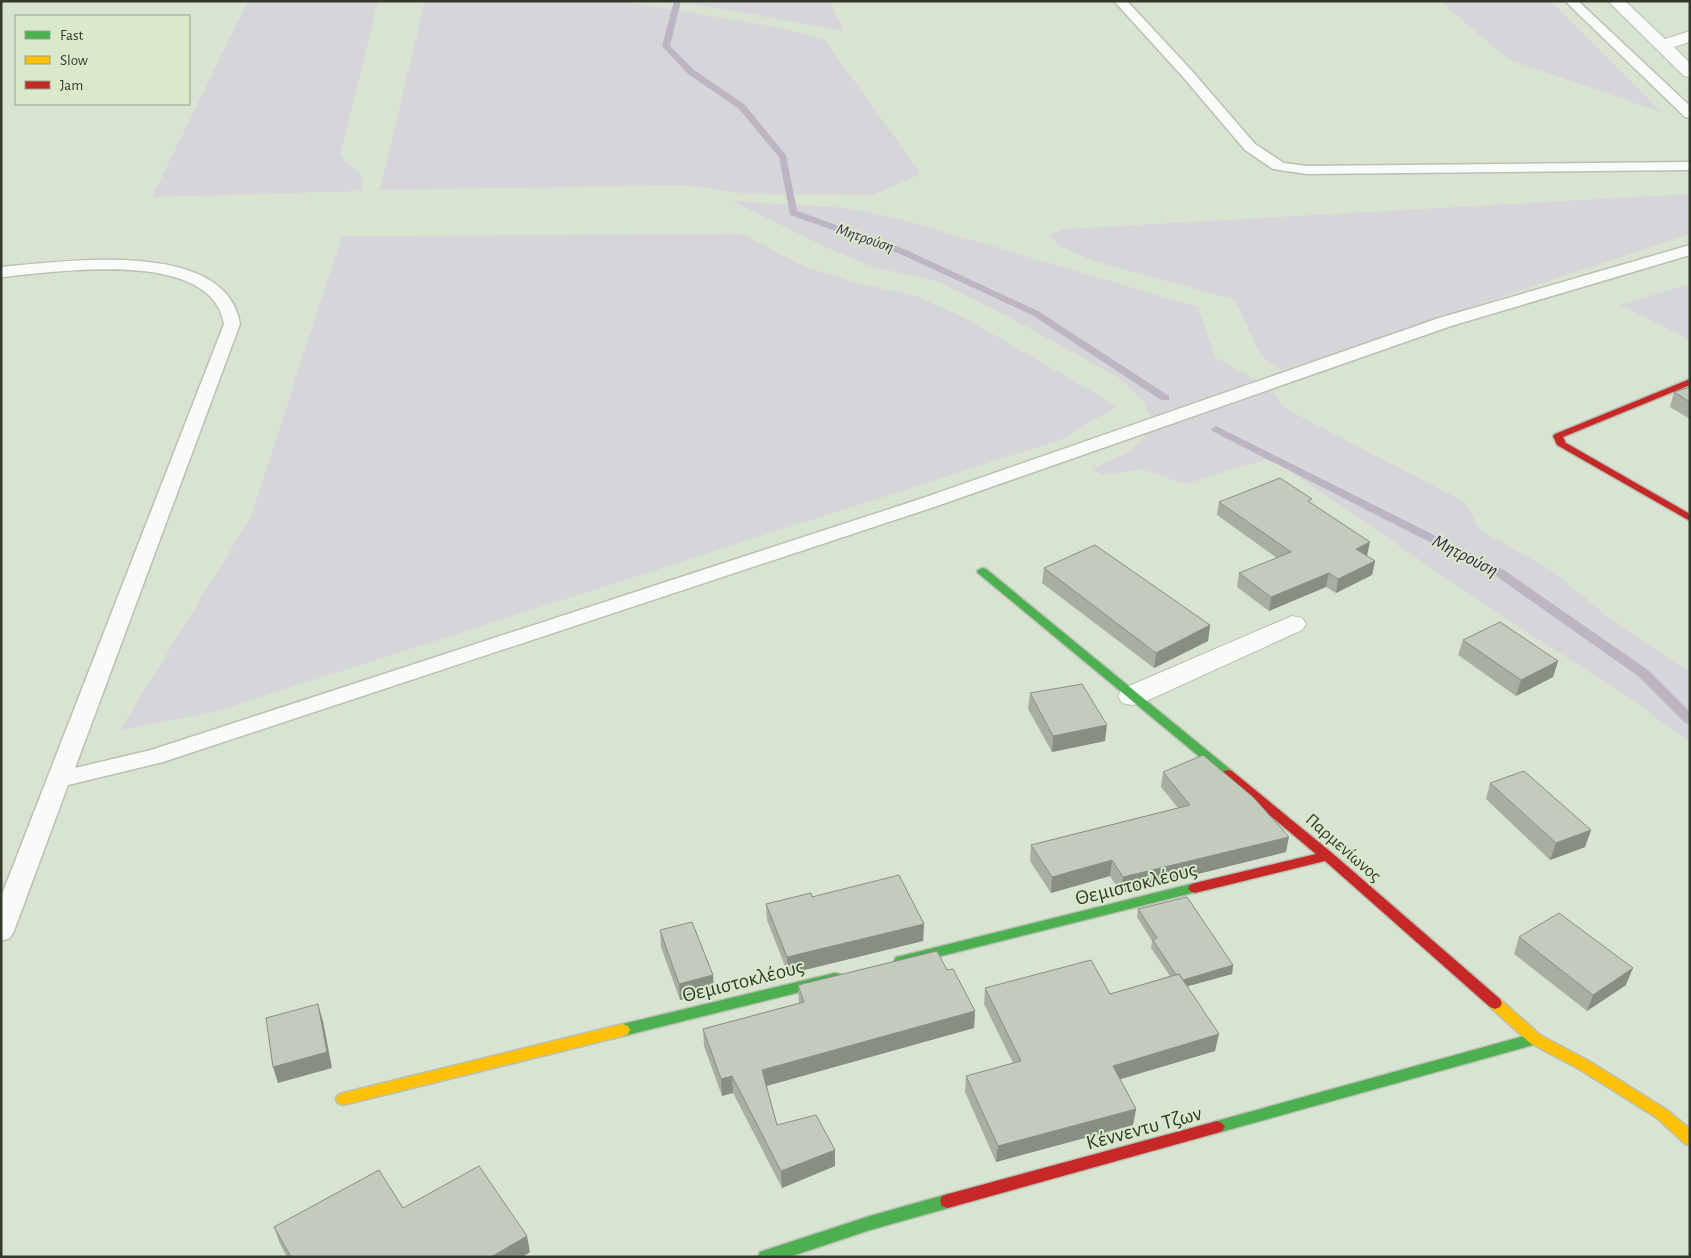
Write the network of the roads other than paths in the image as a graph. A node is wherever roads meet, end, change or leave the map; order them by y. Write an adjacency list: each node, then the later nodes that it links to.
1 (1120, 1): 8 (lane)
2 (1571, 1): 7 (lane)
3 (1616, 1): 5 (street)
4 (1690, 36): 5 (street)
5 (1662, 46): 6 (street)
6 (1690, 72)
7 (1690, 114)
8 (1690, 166)
9 (1690, 250): 16 (lane)
10 (1, 272): 16 (lane)
11 (1690, 382): 12 (street)
12 (1690, 518)
13 (982, 571): 15 (street, Παρμενίωνος)
14 (1292, 624): 15 (street)
15 (1132, 696): 17 (street, Παρμενίωνος)
16 (60, 779): 18 (lane)
17 (1327, 856): 19 (street, Θεμιστοκλέους); 21 (street, Παρμενίωνος)
18 (1, 931)
19 (893, 963)
20 (845, 975): 22 (street, Θεμιστοκλέους)
21 (1535, 1040): 23 (street, Παρμενίωνος); 24 (street, Κέννεντυ Τζων)
22 (343, 1099)
23 (1690, 1139)
24 (766, 1257)

